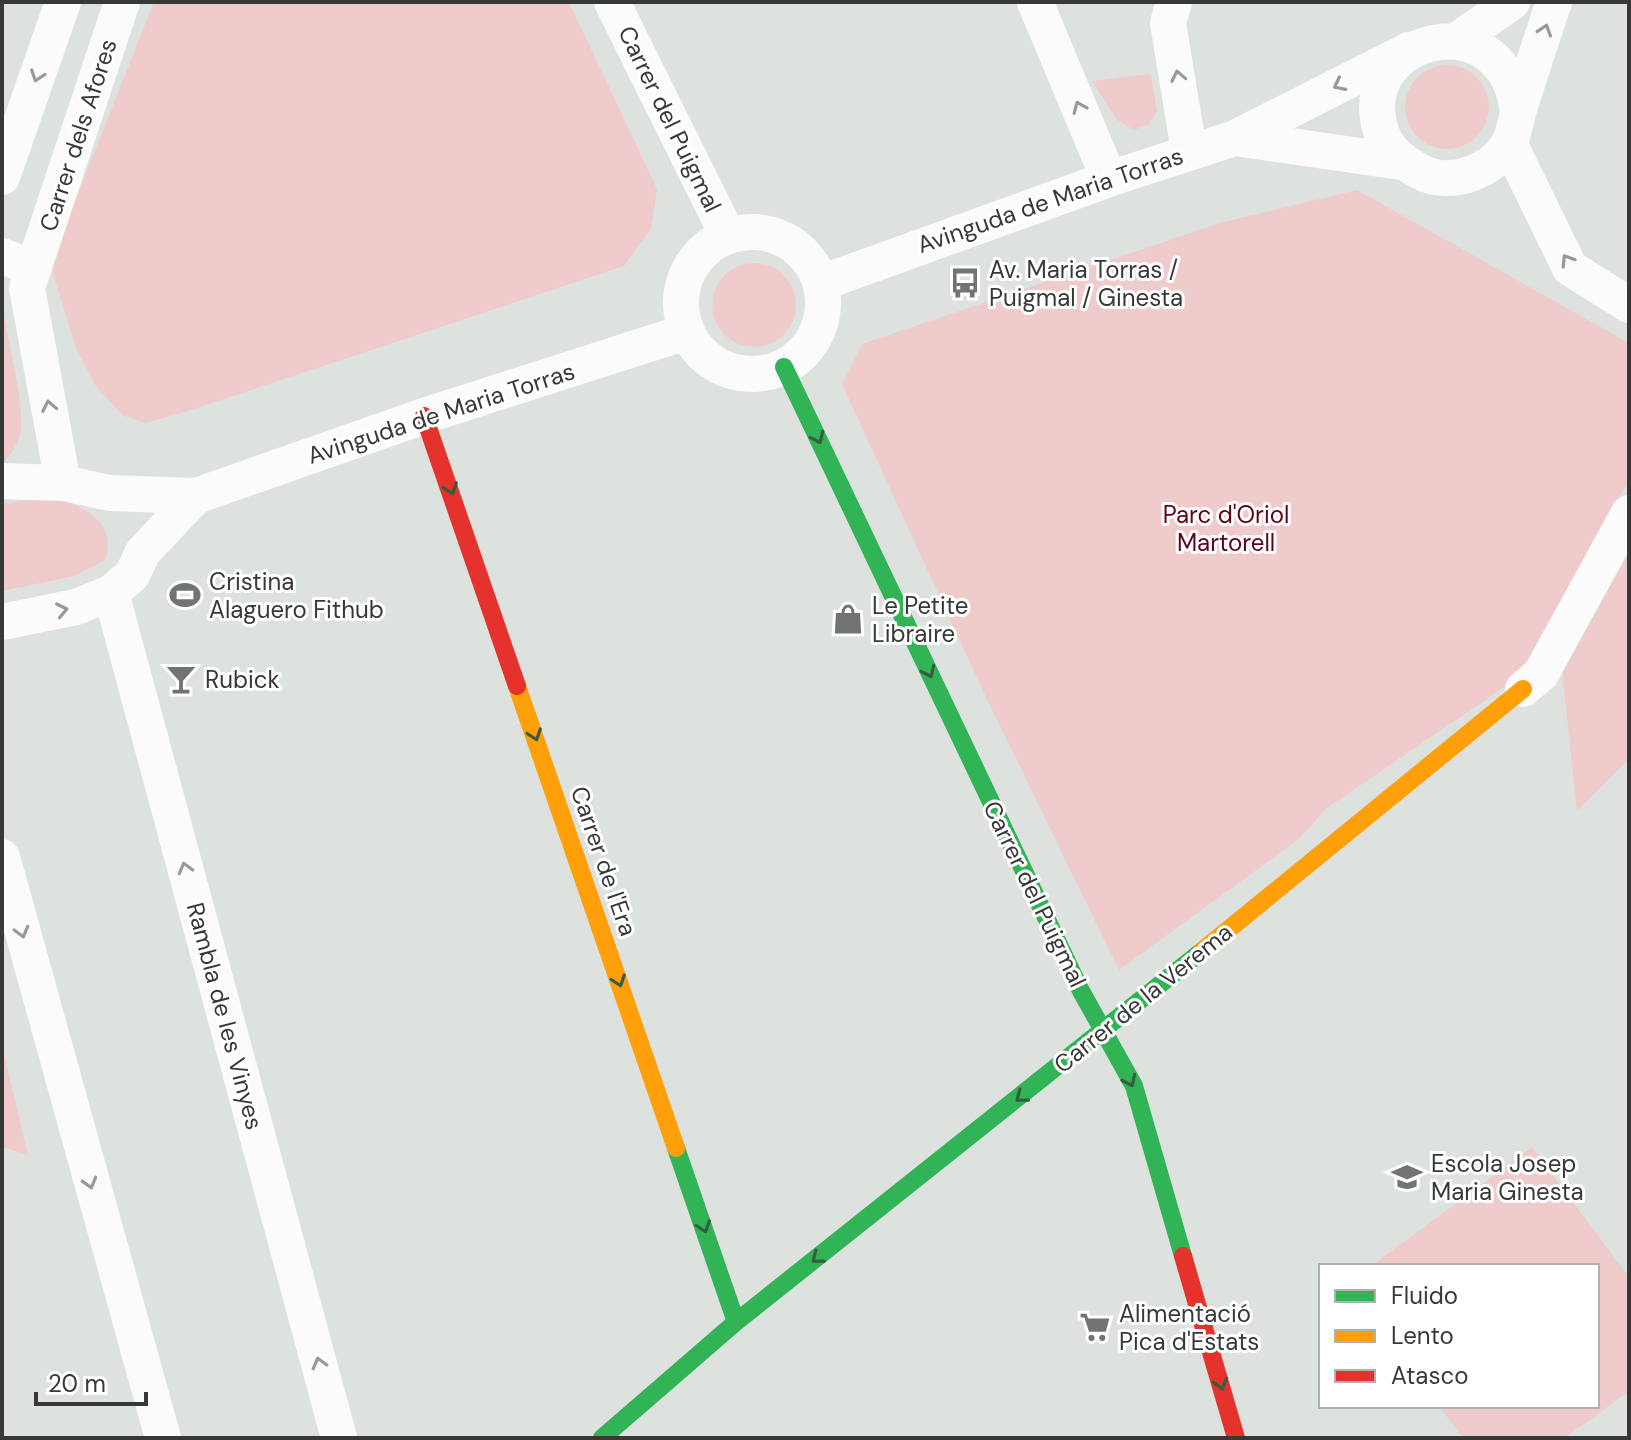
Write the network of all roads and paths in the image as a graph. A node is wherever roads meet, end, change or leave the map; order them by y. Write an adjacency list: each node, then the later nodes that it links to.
1 (63, 2): 14 (street, one-way to 14)
2 (122, 2): 17 (street, Carrer dels Afores)
3 (612, 2): 16 (street, Carrer del Puigmal)
4 (1035, 2): 15 (street, one-way to 4)
5 (1174, 2): 12 (street, one-way to 5)
6 (1512, 2): 8 (street)
7 (1554, 2): 10 (street, one-way to 7)
8 (1459, 39): 9 (street); 10 (street)
9 (1409, 50): 11 (street, Avinguda de Maria Torras, one-way to 11); 13 (street)
10 (1514, 127): 13 (street); 19 (street, one-way to 10)
11 (1235, 138): 12 (street, Avinguda de Maria Torras); 13 (street, Avinguda de Maria Torras)
12 (1189, 151): 15 (street, Avinguda de Maria Torras)
13 (1401, 162)
14 (2, 177)
15 (1109, 179): 18 (street, Avinguda de Maria Torras)
16 (728, 236): 18 (street); 20 (street)
17 (18, 262): 24 (street, Carrer dels Afores, one-way to 17)
18 (821, 283): 21 (street)
19 (1629, 305)
20 (686, 332): 21 (street); 22 (street, Avinguda de Maria Torras)
21 (784, 367): 33 (street, Carrer del Puigmal, one-way to 33)
22 (424, 416): 26 (street, Avinguda de Maria Torras); 34 (street, Carrer de l'Era, one-way to 34)
23 (2, 481): 24 (street)
24 (63, 483): 25 (street)
25 (110, 493): 26 (street); 28 (street)
26 (196, 496): 28 (street)
27 (1629, 513): 31 (street, Carrer de la Verema)
28 (143, 552): 29 (street)
29 (111, 593): 30 (street, one-way to 29); 36 (street, Rambla de les Vinyes, one-way to 29)
30 (2, 622)
31 (1523, 689): 33 (street, Carrer de la Verema)
32 (2, 857): 35 (street, one-way to 35)
33 (1104, 1031): 34 (street, Carrer de la Verema, one-way to 34); 38 (street, Carrer del Puigmal, one-way to 38)
34 (736, 1322): 37 (street, Carrer de la Verema)
35 (163, 1438)
36 (339, 1438)
37 (602, 1438)
38 (1236, 1438)

